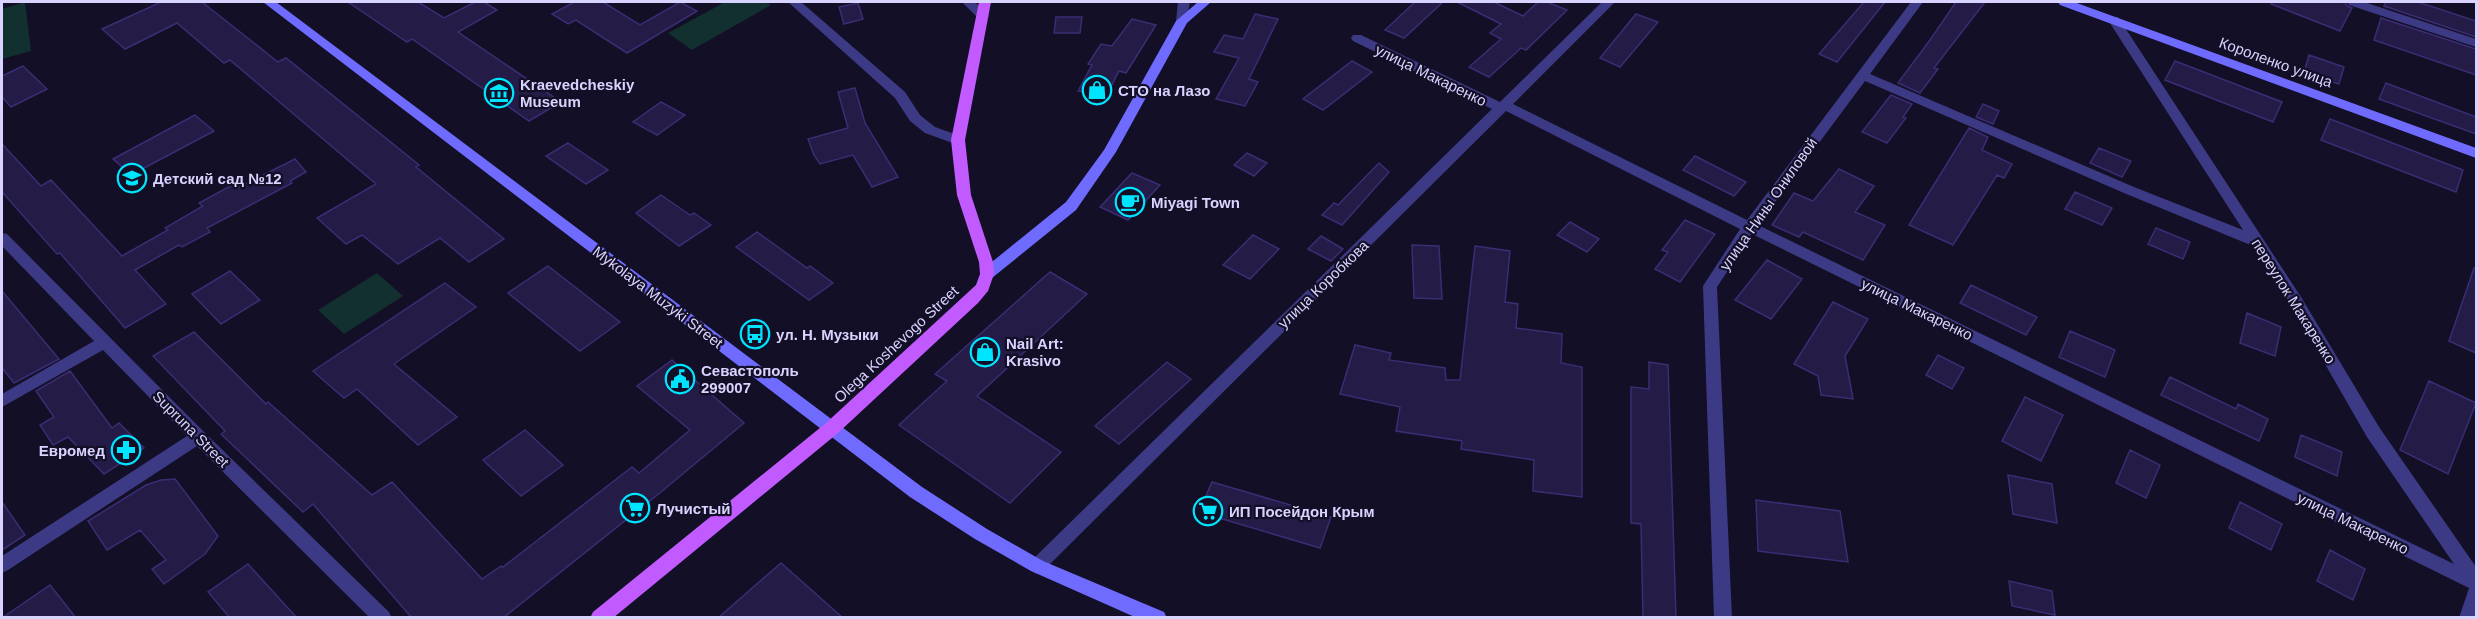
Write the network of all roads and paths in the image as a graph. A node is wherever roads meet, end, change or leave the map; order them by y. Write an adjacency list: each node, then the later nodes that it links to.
1 (269, 2): 26 (main road, Mykolaya Muzyki Street)
2 (794, 2): 18 (street)
3 (968, 2): 11 (street)
4 (985, 2): 11 (main road)
5 (1184, 2): 13 (street)
6 (1205, 2): 13 (main road)
7 (1609, 2): 17 (street, улица Коробкова)
8 (1917, 2): 16 (street, улица Нины Ониловой)
9 (2064, 2): 12 (main road, Короленко улица)
10 (2353, 2): 15 (street)
11 (983, 16): 18 (main road)
12 (2114, 20): 19 (main road, Короленко улица); 22 (street, переулок Макаренко)
13 (1182, 21): 23 (main road, Olega Koshevogo Street)
14 (1357, 38): 17 (street, улица Макаренко)
15 (2476, 43)
16 (1862, 75): 20 (street, улица Нины Ониловой); 22 (street)
17 (1505, 107): 20 (street, улица Макаренко); 29 (street, улица Коробкова)
18 (958, 140): 23 (main road)
19 (2476, 153)
20 (1749, 227): 30 (street, улица Макаренко); 35 (street, улица Нины Ониловой)
21 (2, 238): 24 (street, Supruna Street)
22 (2258, 242): 30 (street, переулок Макаренко)
23 (987, 274): 26 (main road, Olega Koshevogo Street)
24 (105, 342): 25 (street); 27 (street, Supruna Street)
25 (2, 401)
26 (832, 428): 29 (main road, Mykolaya Muzyki Street); 33 (main road, Olega Koshevogo Street)
27 (198, 437): 28 (street); 32 (street, Supruna Street)
28 (2, 565)
29 (1037, 566): 34 (main road, Mykolaya Muzyki Street)
30 (2476, 582)
31 (2476, 593): 36 (street)
32 (383, 618)
33 (599, 618)
34 (1158, 618)
35 (1723, 618)
36 (2469, 618)

